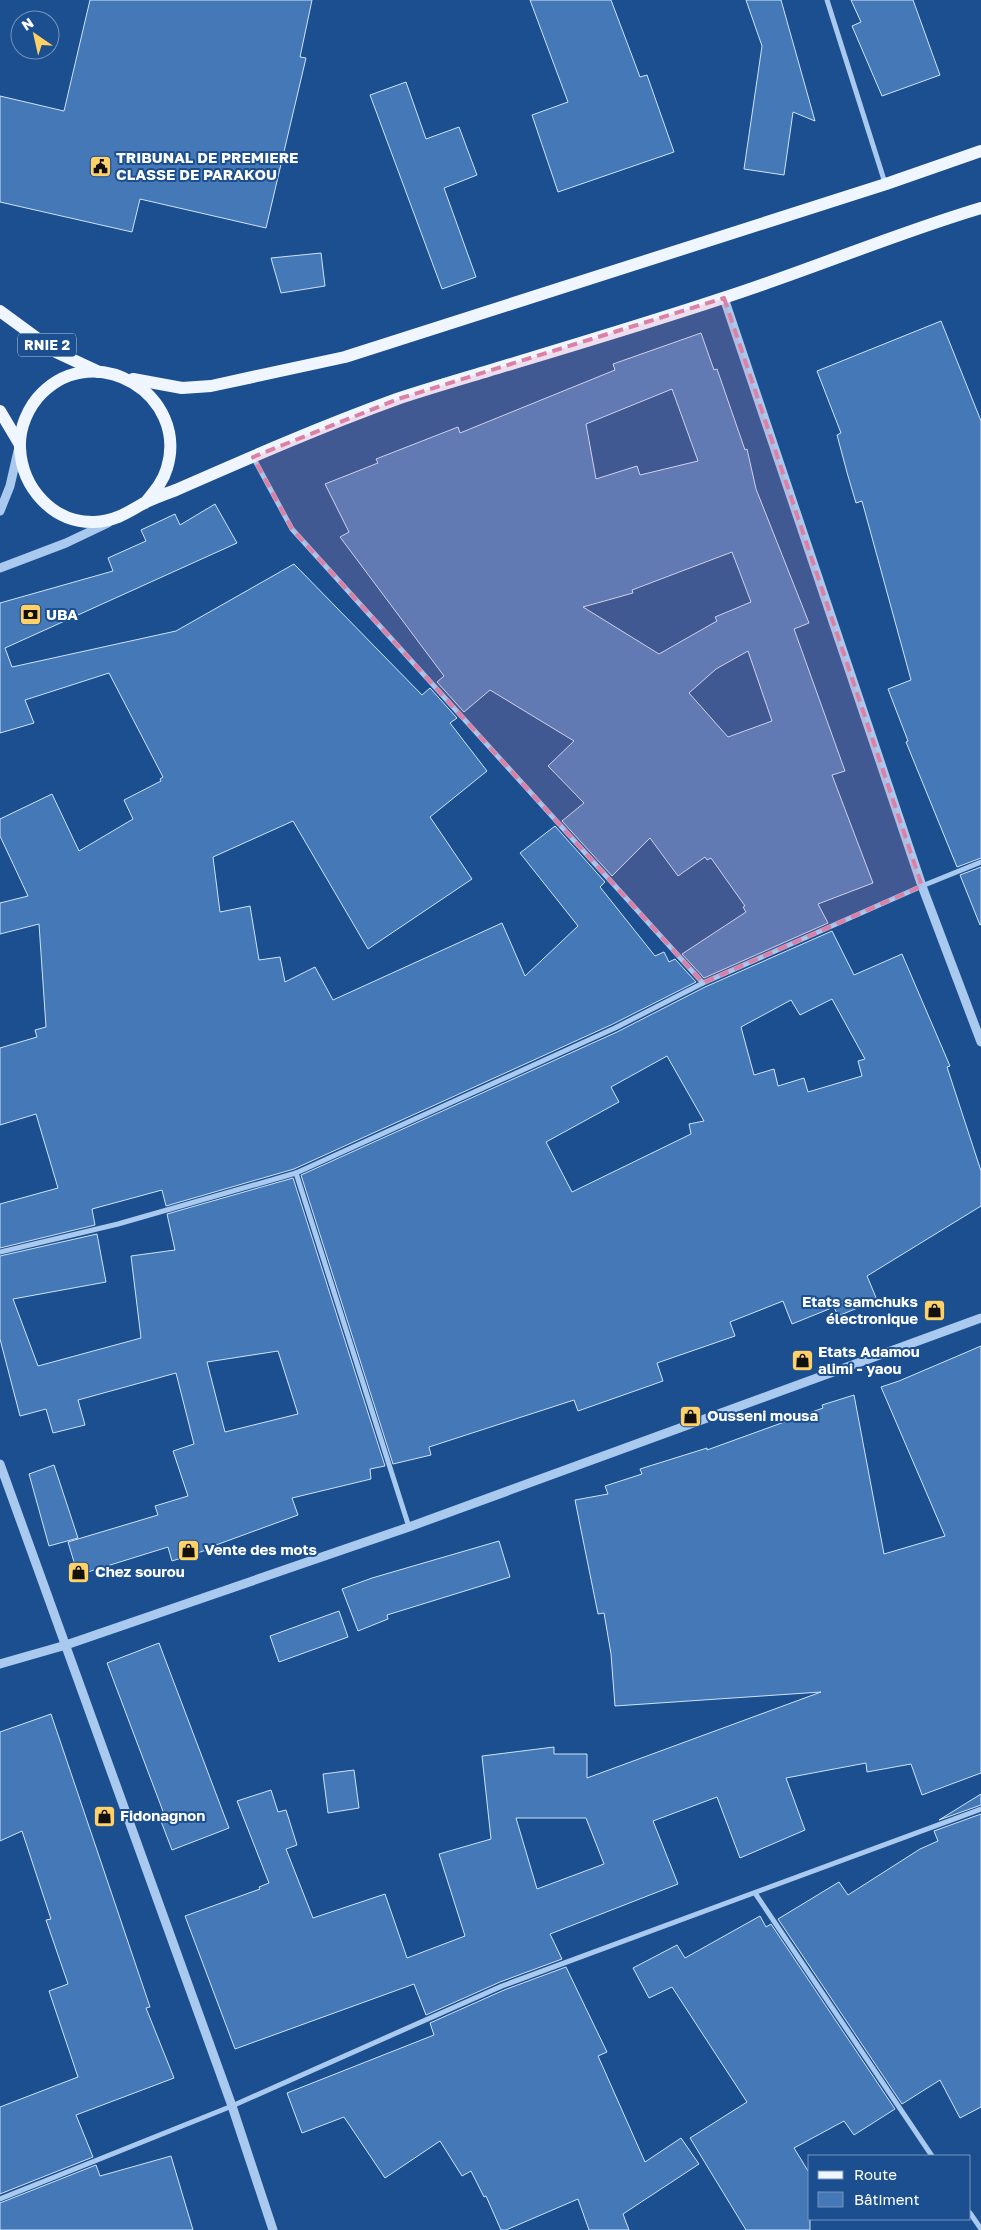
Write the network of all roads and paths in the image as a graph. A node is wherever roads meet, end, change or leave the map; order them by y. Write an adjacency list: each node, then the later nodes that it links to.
1 (827, 0): 3 (street)
2 (981, 151): 3 (main road)
3 (886, 184): 8 (main road)
4 (981, 208): 5 (main road)
5 (724, 298): 11 (main road); 17 (street)
6 (0, 310): 7 (main road, RNIE 2)
7 (98, 372): 8 (main road); 10 (main road)
8 (118, 375): 12 (main road)
9 (0, 411): 10 (main road)
10 (19, 443): 13 (street); 14 (main road)
11 (253, 457): 12 (main road); 18 (street)
12 (145, 503): 14 (main road)
13 (0, 511)
14 (129, 514): 15 (street)
15 (0, 568)
16 (981, 862): 17 (street)
17 (922, 886): 18 (street); 19 (street)
18 (703, 983): 20 (street)
19 (981, 1042)
20 (296, 1173): 21 (street); 24 (street)
21 (0, 1252)
22 (981, 1318): 24 (street)
23 (0, 1464): 25 (street)
24 (409, 1527): 25 (street)
25 (66, 1645): 26 (street); 29 (street)
26 (0, 1664)
27 (981, 1809): 28 (street)
28 (755, 1893): 29 (street); 30 (street)
29 (232, 2106): 31 (street); 33 (street)
30 (931, 2155)
31 (0, 2200)
32 (971, 2215): 34 (street)
33 (273, 2230)
34 (981, 2230)

